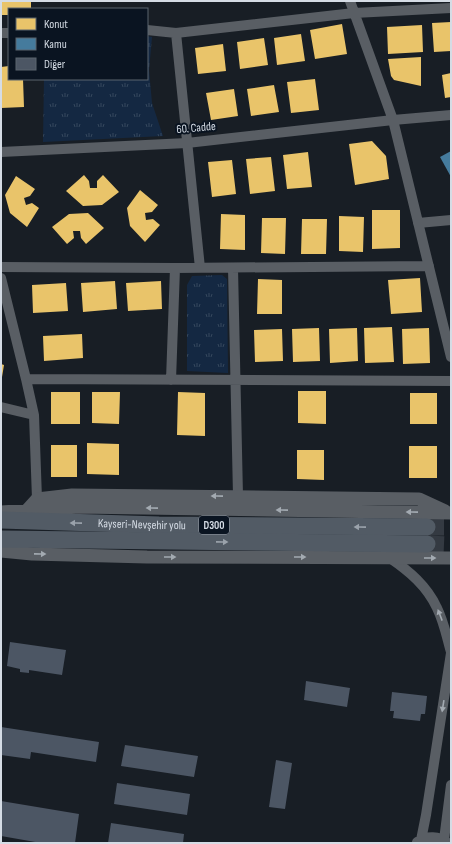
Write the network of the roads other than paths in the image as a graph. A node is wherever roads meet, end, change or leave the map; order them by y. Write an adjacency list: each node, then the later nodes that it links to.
1 (350, 1): 3 (street)
2 (451, 8): 3 (street)
3 (354, 13): 5 (street); 7 (street)
4 (148, 30): 5 (street)
5 (176, 34): 8 (street)
6 (451, 115): 7 (street, 60. Cadde)
7 (393, 120): 8 (street, 60. Cadde); 11 (street)
8 (187, 143): 9 (street, 60. Cadde); 15 (street)
9 (1, 152)
10 (451, 220): 11 (street)
11 (418, 223): 12 (street)
12 (429, 266): 16 (street); 18 (street)
13 (1, 267): 14 (street)
14 (175, 268): 15 (street); 20 (street)
15 (200, 268): 16 (street)
16 (233, 268): 21 (street)
17 (1, 278): 19 (street)
18 (451, 357)
19 (26, 379): 20 (street); 24 (street)
20 (171, 380): 21 (street)
21 (234, 380): 22 (street); 25 (street)
22 (451, 381)
23 (1, 407): 24 (street)
24 (34, 415): 26 (street)
25 (238, 496): 26 (street, one-way to 26); 29 (street)
26 (37, 499): 27 (street)
27 (26, 510): 28 (street); 29 (street, one-way to 27)
28 (1, 512)
29 (450, 513)
30 (1, 520): 31 (highway, Kayseri-Nevşehir yolu / D300, one-way to 30)
31 (427, 527)
32 (1, 539): 33 (highway, Kayseri-Nevşehir yolu / D300, one-way to 33)
33 (427, 544)
34 (1, 551): 35 (street, one-way to 35)
35 (390, 558): 36 (street, one-way to 36); 37 (street, one-way to 35)
36 (451, 558)
37 (451, 653): 39 (street, one-way to 39)
38 (451, 785): 40 (street)
39 (418, 841): 40 (street)
40 (446, 842)

